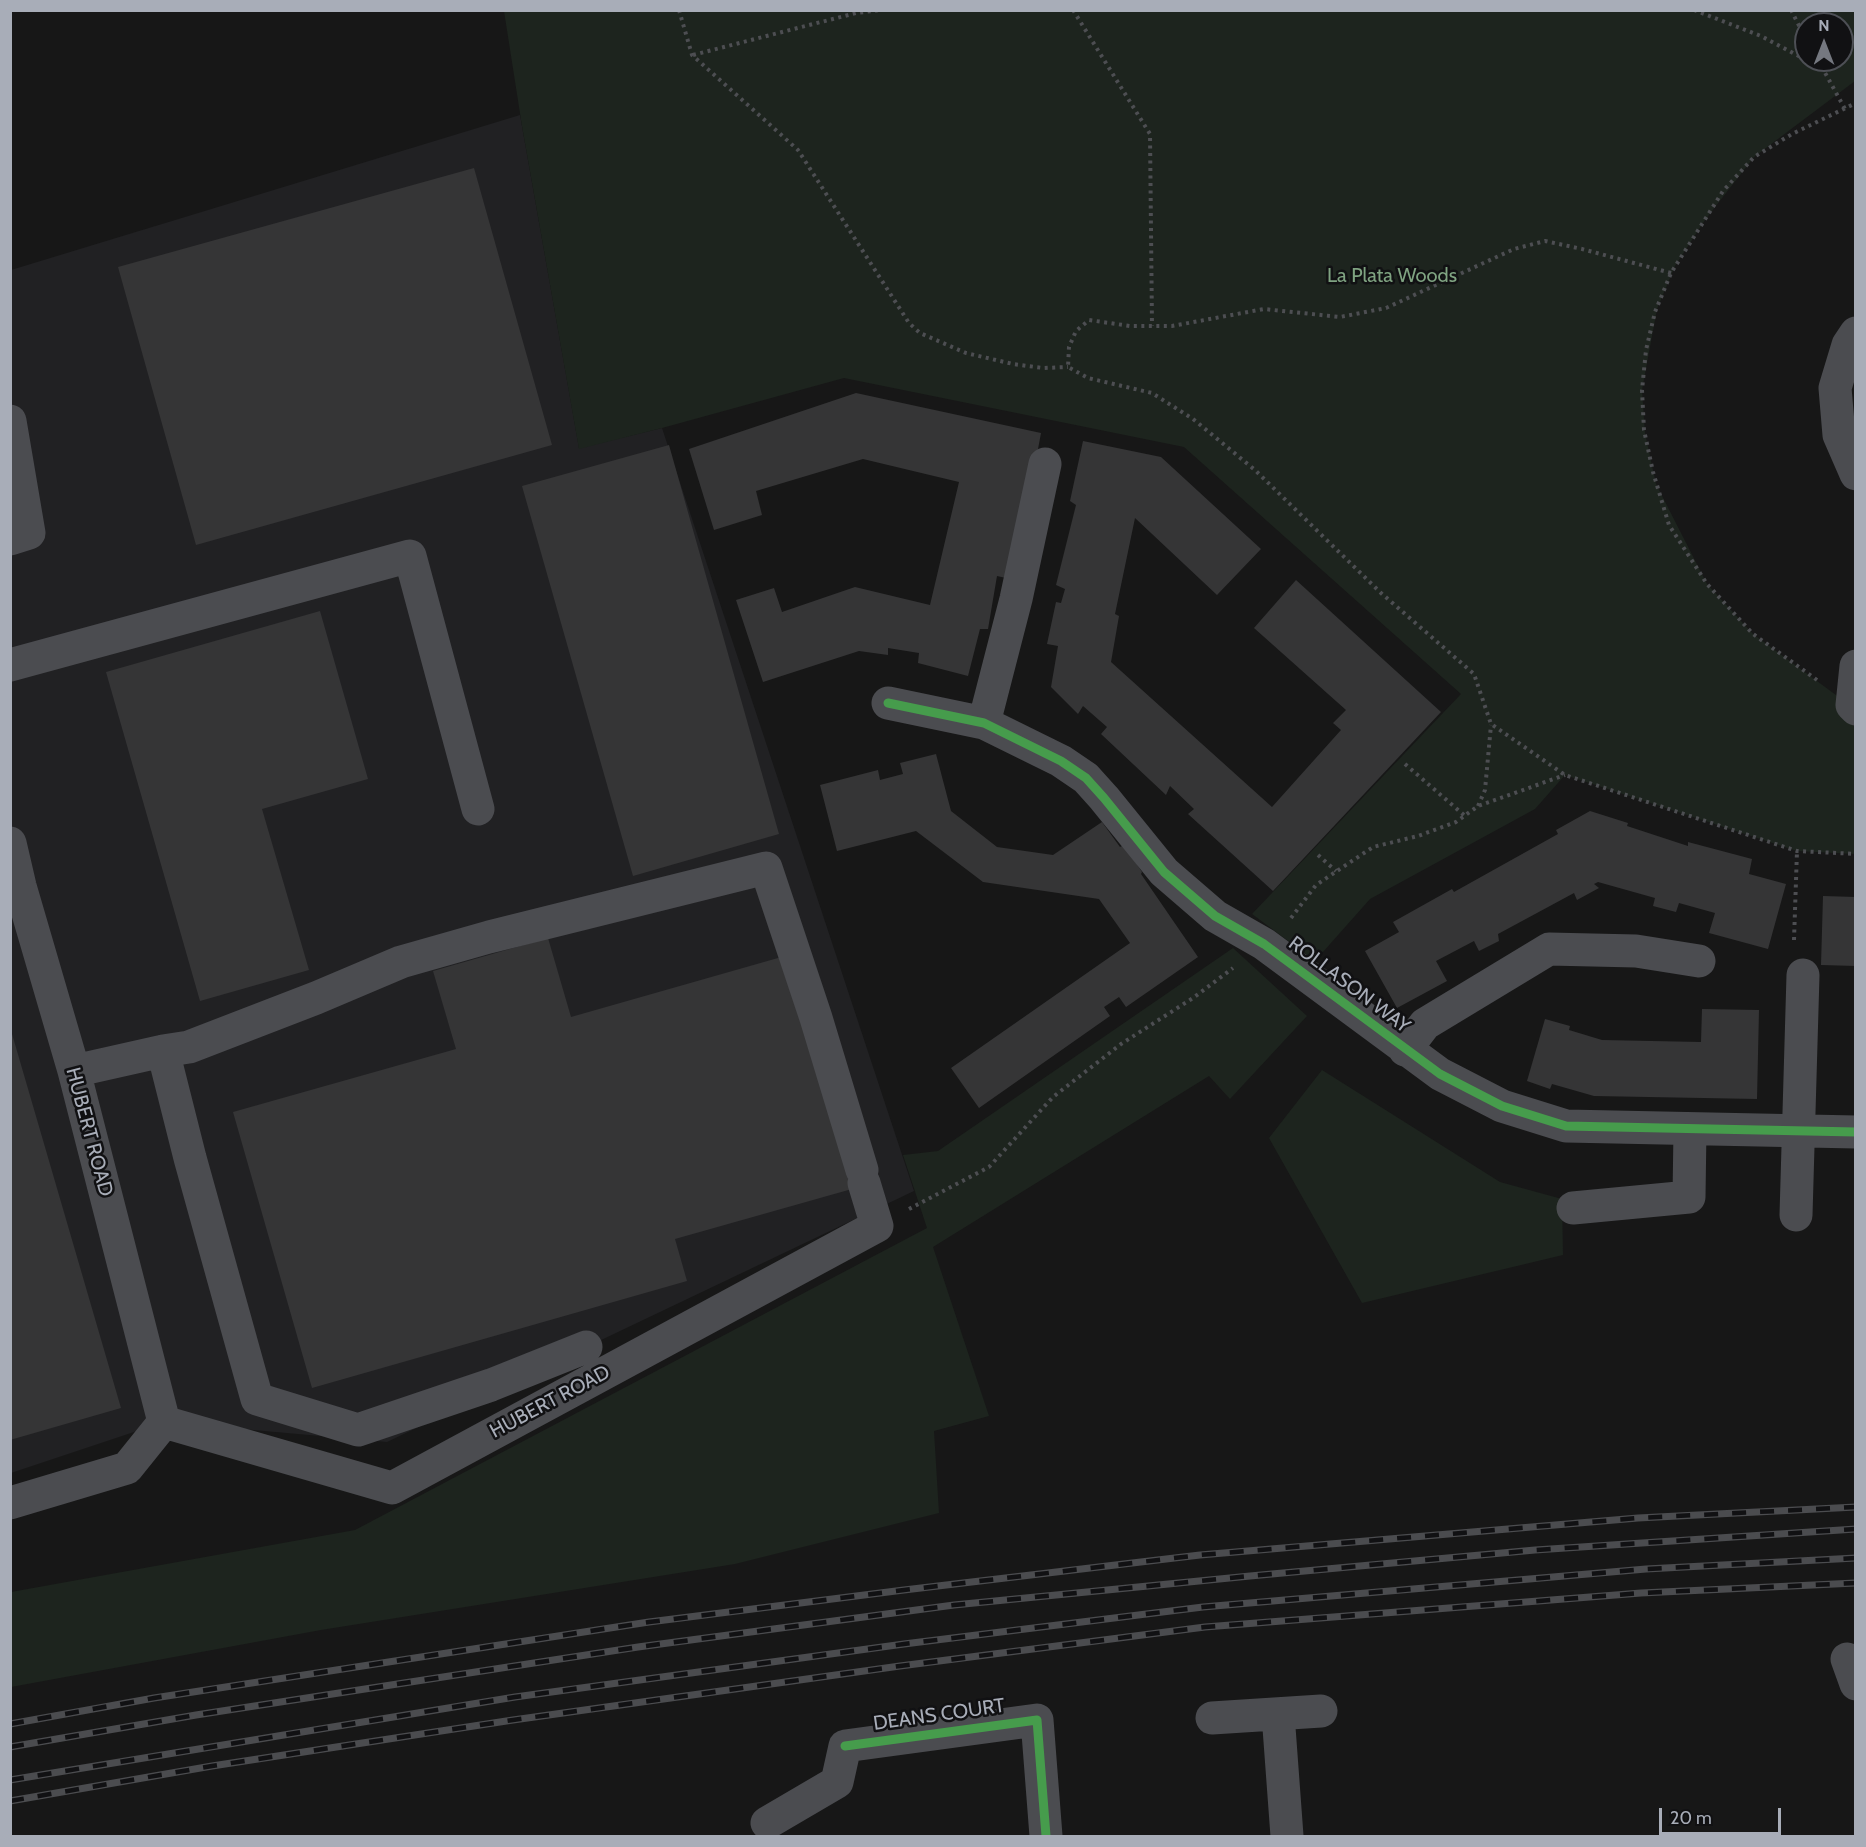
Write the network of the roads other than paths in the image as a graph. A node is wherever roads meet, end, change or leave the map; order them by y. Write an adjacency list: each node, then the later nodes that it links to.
1 (1856, 333): 4 (street)
2 (10, 421): 5 (street)
3 (1045, 464): 10 (street)
4 (1856, 474)
5 (10, 539)
6 (10, 665): 11 (street)
7 (1856, 666): 9 (street)
8 (888, 703): 10 (street, ROLLASON WAY)
9 (1854, 707)
10 (984, 723): 15 (street, ROLLASON WAY)
11 (478, 809)
12 (10, 843): 17 (street, HUBERT ROAD)
13 (1699, 962): 15 (street)
14 (1803, 975): 19 (street)
15 (1405, 1050): 18 (street, ROLLASON WAY)
16 (163, 1051): 17 (street); 23 (street); 24 (street, HUBERT ROAD)
17 (74, 1071): 24 (street, HUBERT ROAD)
18 (1690, 1129): 19 (street, ROLLASON WAY); 21 (street)
19 (1799, 1132): 20 (street, ROLLASON WAY); 22 (street)
20 (1856, 1132)
21 (1573, 1208)
22 (1796, 1215)
23 (586, 1347)
24 (164, 1422): 25 (street)
25 (10, 1503)
26 (1321, 1712): 27 (street)
27 (1278, 1714): 28 (street); 31 (street)
28 (1212, 1718)
29 (767, 1823): 30 (street, DEANS COURT)
30 (1046, 1836)
31 (1287, 1836)

